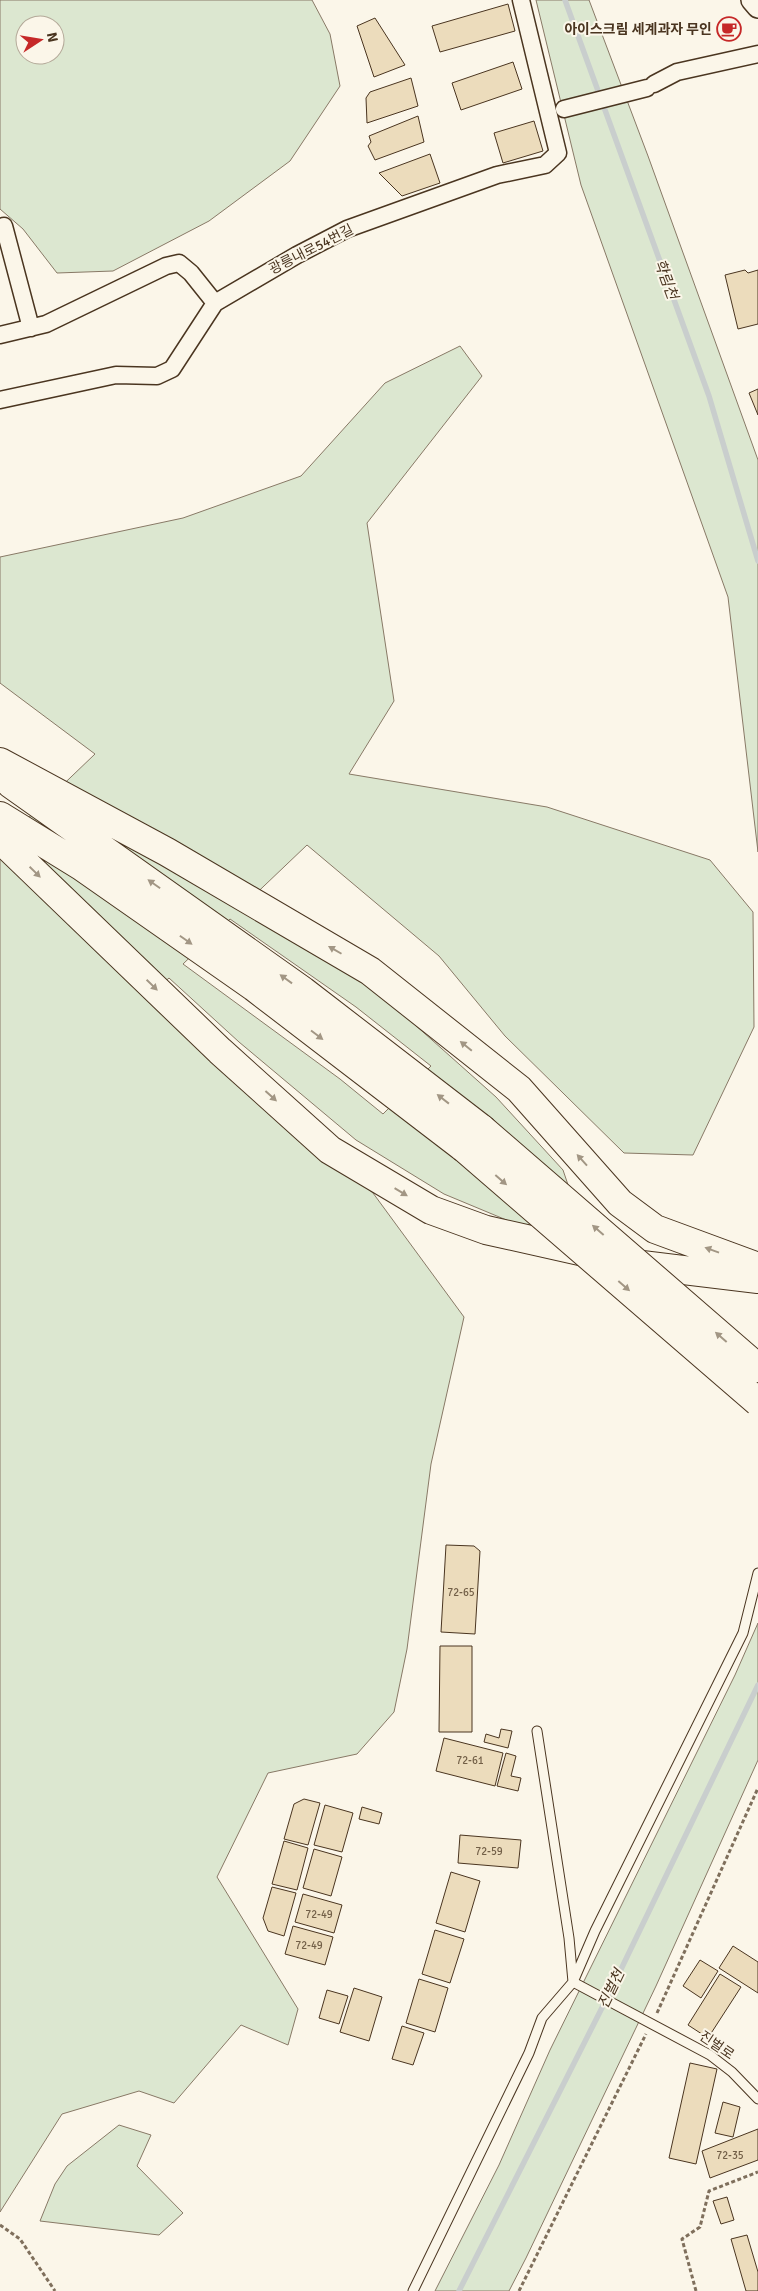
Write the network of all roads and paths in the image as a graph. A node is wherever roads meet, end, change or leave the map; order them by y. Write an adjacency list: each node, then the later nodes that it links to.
1 (521, 0): 8 (street, 광릉내로54번길)
2 (752, 0): 3 (street)
3 (758, 7): 4 (street)
4 (758, 12)
5 (758, 54): 6 (street)
6 (564, 109)
7 (4, 226): 9 (street)
8 (215, 303): 9 (street); 11 (street, 광릉내로54번길)
9 (31, 328): 10 (street)
10 (0, 335)
11 (0, 400)
12 (0, 762): 17 (highway, one-way to 12)
13 (0, 777): 16 (highway, one-way to 13)
14 (0, 816): 16 (highway, one-way to 16)
15 (0, 839): 18 (highway, one-way to 18)
16 (473, 1138): 19 (highway, one-way to 16, bridge); 20 (highway, one-way to 20, bridge)
17 (758, 1267)
18 (758, 1279)
19 (758, 1368)
20 (758, 1402)
21 (758, 1573): 24 (lane)
22 (537, 1730): 24 (lane)
23 (758, 1788): 25 (path)
24 (573, 1982): 25 (lane, 진벌로); 30 (lane)
25 (652, 2023): 26 (lane, 진벌로); 31 (path)
26 (758, 2099)
27 (758, 2172): 32 (path)
28 (0, 2225): 29 (path)
29 (55, 2291)
30 (414, 2291)
31 (519, 2291)
32 (696, 2291)

